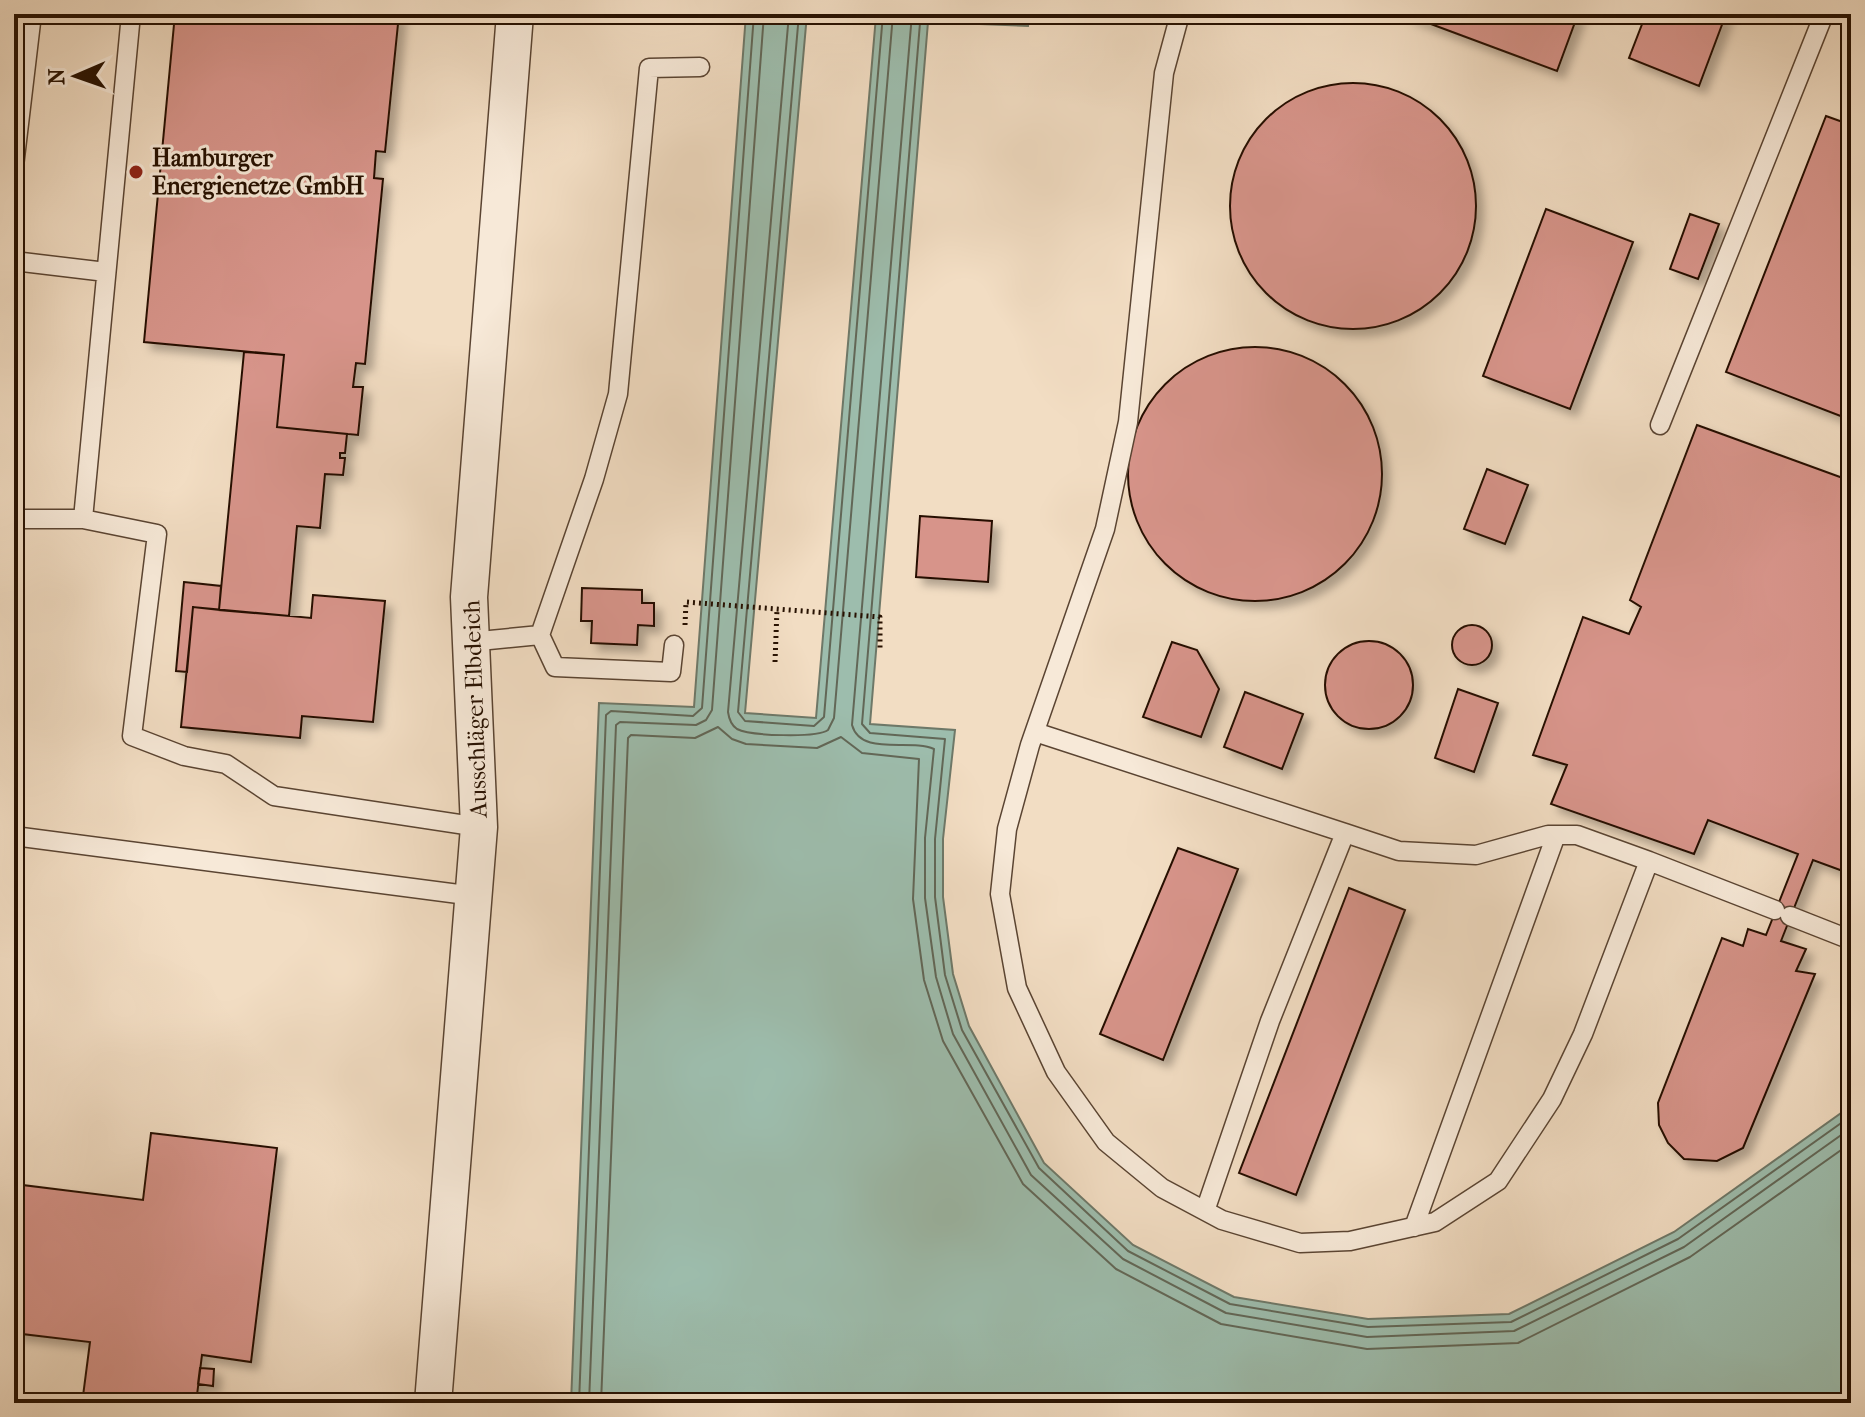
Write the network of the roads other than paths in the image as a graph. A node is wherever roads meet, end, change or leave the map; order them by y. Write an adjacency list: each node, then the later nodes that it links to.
1 (32, 14): 7 (lane)
2 (131, 14): 9 (lane)
3 (515, 14): 15 (street, Ausschläger Elbdeich)
4 (1180, 14): 16 (lane)
5 (1824, 14): 10 (lane)
6 (700, 67): 13 (lane)
7 (14, 166)
8 (14, 261): 9 (lane)
9 (106, 272): 12 (lane)
10 (1660, 425)
11 (14, 519): 12 (lane)
12 (83, 519): 17 (lane)
13 (540, 635): 14 (lane); 15 (lane)
14 (680, 640)
15 (469, 642): 17 (street, Ausschläger Elbdeich)
16 (1035, 732): 18 (lane); 24 (lane)
17 (479, 827): 22 (street, Ausschläger Elbdeich)
18 (1345, 833): 19 (lane); 24 (lane)
19 (1556, 835): 21 (lane); 25 (lane)
20 (14, 836): 22 (lane)
21 (1649, 861): 23 (lane); 25 (lane)
22 (474, 896): 26 (street, Ausschläger Elbdeich)
23 (1851, 940)
24 (1205, 1211): 25 (lane)
25 (1414, 1227)
26 (433, 1403)

